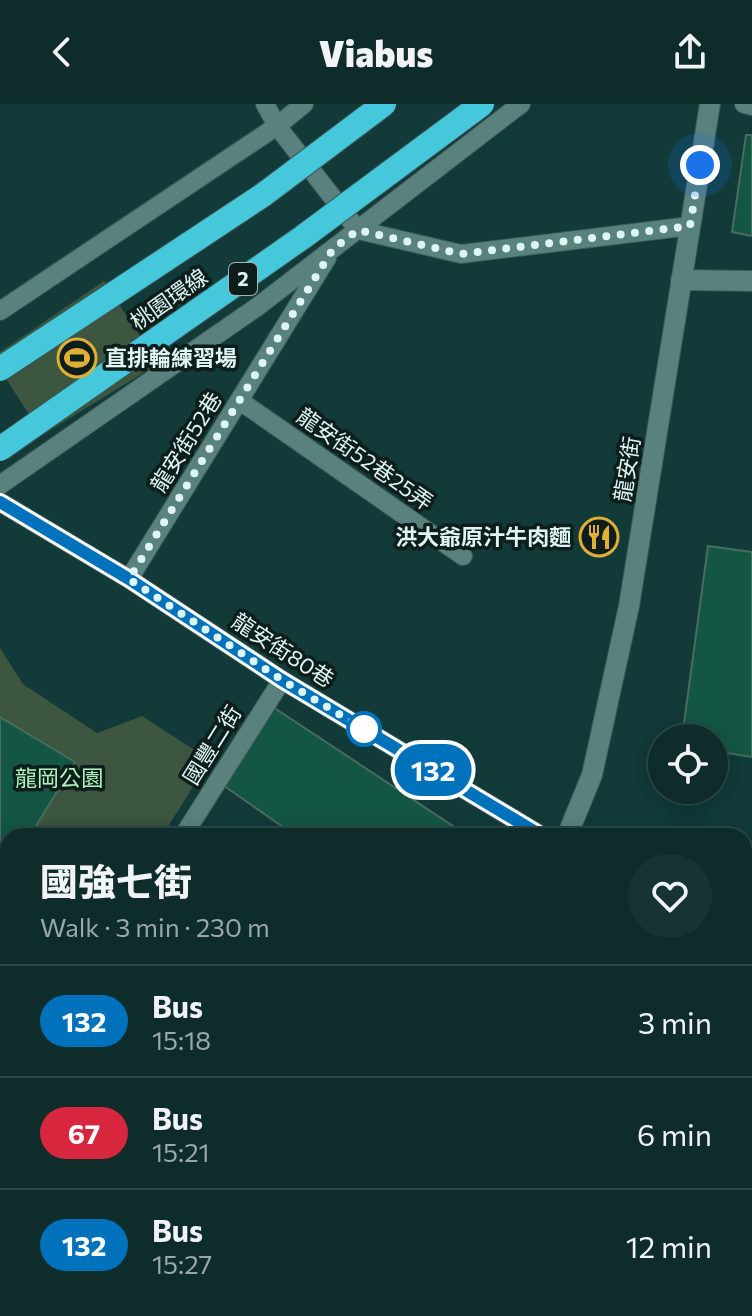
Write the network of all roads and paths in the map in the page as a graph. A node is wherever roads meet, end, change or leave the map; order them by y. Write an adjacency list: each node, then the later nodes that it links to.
1 (265, 104): 9 (lane)
2 (304, 104): 9 (lane)
3 (384, 104): 16 (highway, 桃園環線, bridge)
4 (482, 104): 18 (highway, 桃園環線 / 2, bridge)
5 (521, 104): 11 (lane)
6 (710, 104): 10 (street, 龍安街)
7 (744, 104): 8 (lane)
8 (752, 106)
9 (277, 126): 11 (lane); 15 (lane)
10 (690, 226): 11 (lane); 13 (street, 龍安街)
11 (358, 230): 12 (lane)
12 (333, 249): 17 (lane, 龍安街52巷); 19 (lane)
13 (681, 280): 14 (street); 26 (street, 龍安街)
14 (752, 281)
15 (0, 311)
16 (0, 369)
17 (240, 401): 21 (lane, 龍安街52巷25弄); 22 (lane, 龍安街52巷)
18 (0, 449)
19 (0, 485)
20 (0, 502): 22 (lane, 龍安街80巷)
21 (463, 556)
22 (129, 579): 23 (lane, 龍安街80巷)
23 (282, 680): 24 (lane, 國豐二街); 25 (lane, 龍安街80巷)
24 (188, 828)
25 (529, 828)
26 (570, 828)

